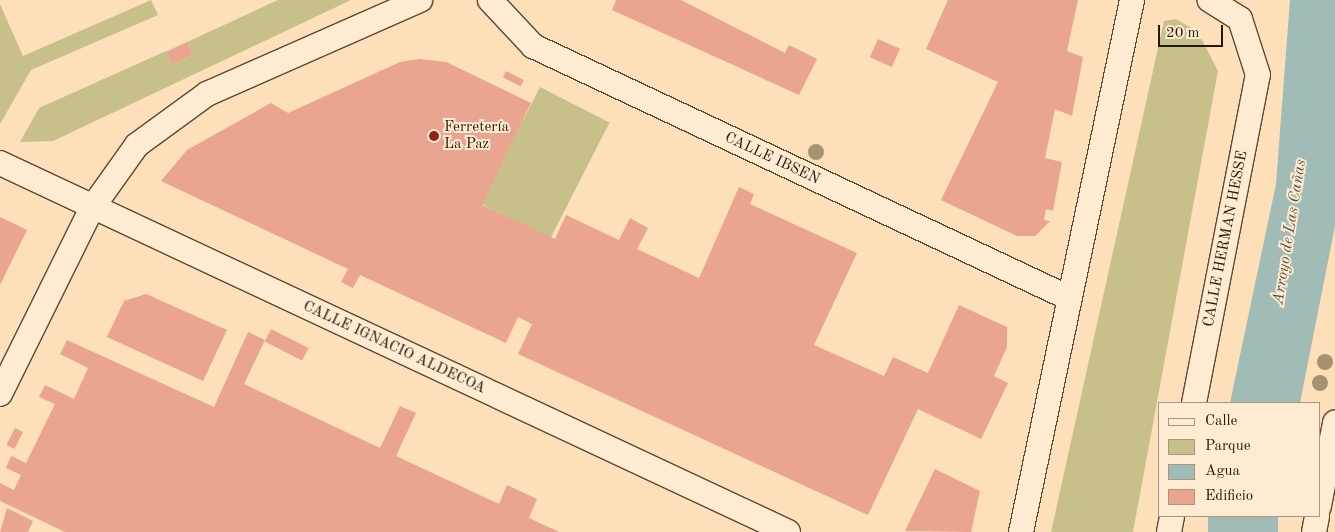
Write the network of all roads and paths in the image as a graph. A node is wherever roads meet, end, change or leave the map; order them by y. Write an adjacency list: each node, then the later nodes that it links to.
1 (420, 0): 6 (street)
2 (490, 0): 7 (street, CALLE IBSEN)
3 (1132, 0): 7 (street)
4 (1209, 0): 9 (street, CALLE HERMAN HESSE)
5 (0, 163): 6 (street, CALLE IGNACIO ALDECOA)
6 (92, 208): 8 (street); 14 (street, CALLE IGNACIO ALDECOA)
7 (1069, 298): 15 (street)
8 (0, 394)
9 (1194, 402)
10 (1335, 423): 11 (street)
11 (1320, 501)
12 (1172, 517): 16 (street)
13 (1317, 517): 17 (street)
14 (788, 532)
15 (1021, 532)
16 (1168, 532)
17 (1314, 532)

